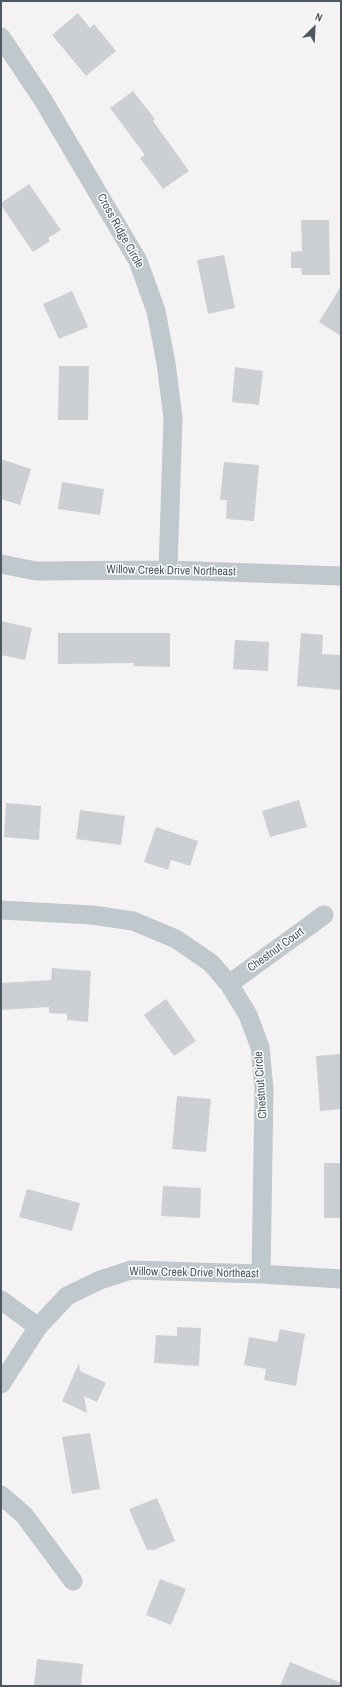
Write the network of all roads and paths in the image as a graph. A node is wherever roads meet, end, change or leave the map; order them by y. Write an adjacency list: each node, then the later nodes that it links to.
1 (1, 37): 3 (street, Cross Ridge Circle)
2 (1, 564): 3 (street, Willow Creek Drive Northeast)
3 (168, 570): 4 (street, Willow Creek Drive Northeast)
4 (341, 576)
5 (1, 910): 7 (street, Chestnut Circle)
6 (324, 915): 7 (street, Chestnut Court)
7 (229, 984): 8 (street, Chestnut Circle)
8 (261, 1274): 9 (street, Willow Creek Drive Northeast); 11 (street, Willow Creek Drive Northeast)
9 (341, 1279)
10 (1, 1300): 11 (street)
11 (38, 1327): 12 (street, Willow Creek Drive Northeast)
12 (1, 1384)
13 (1, 1495): 14 (street)
14 (74, 1581)

